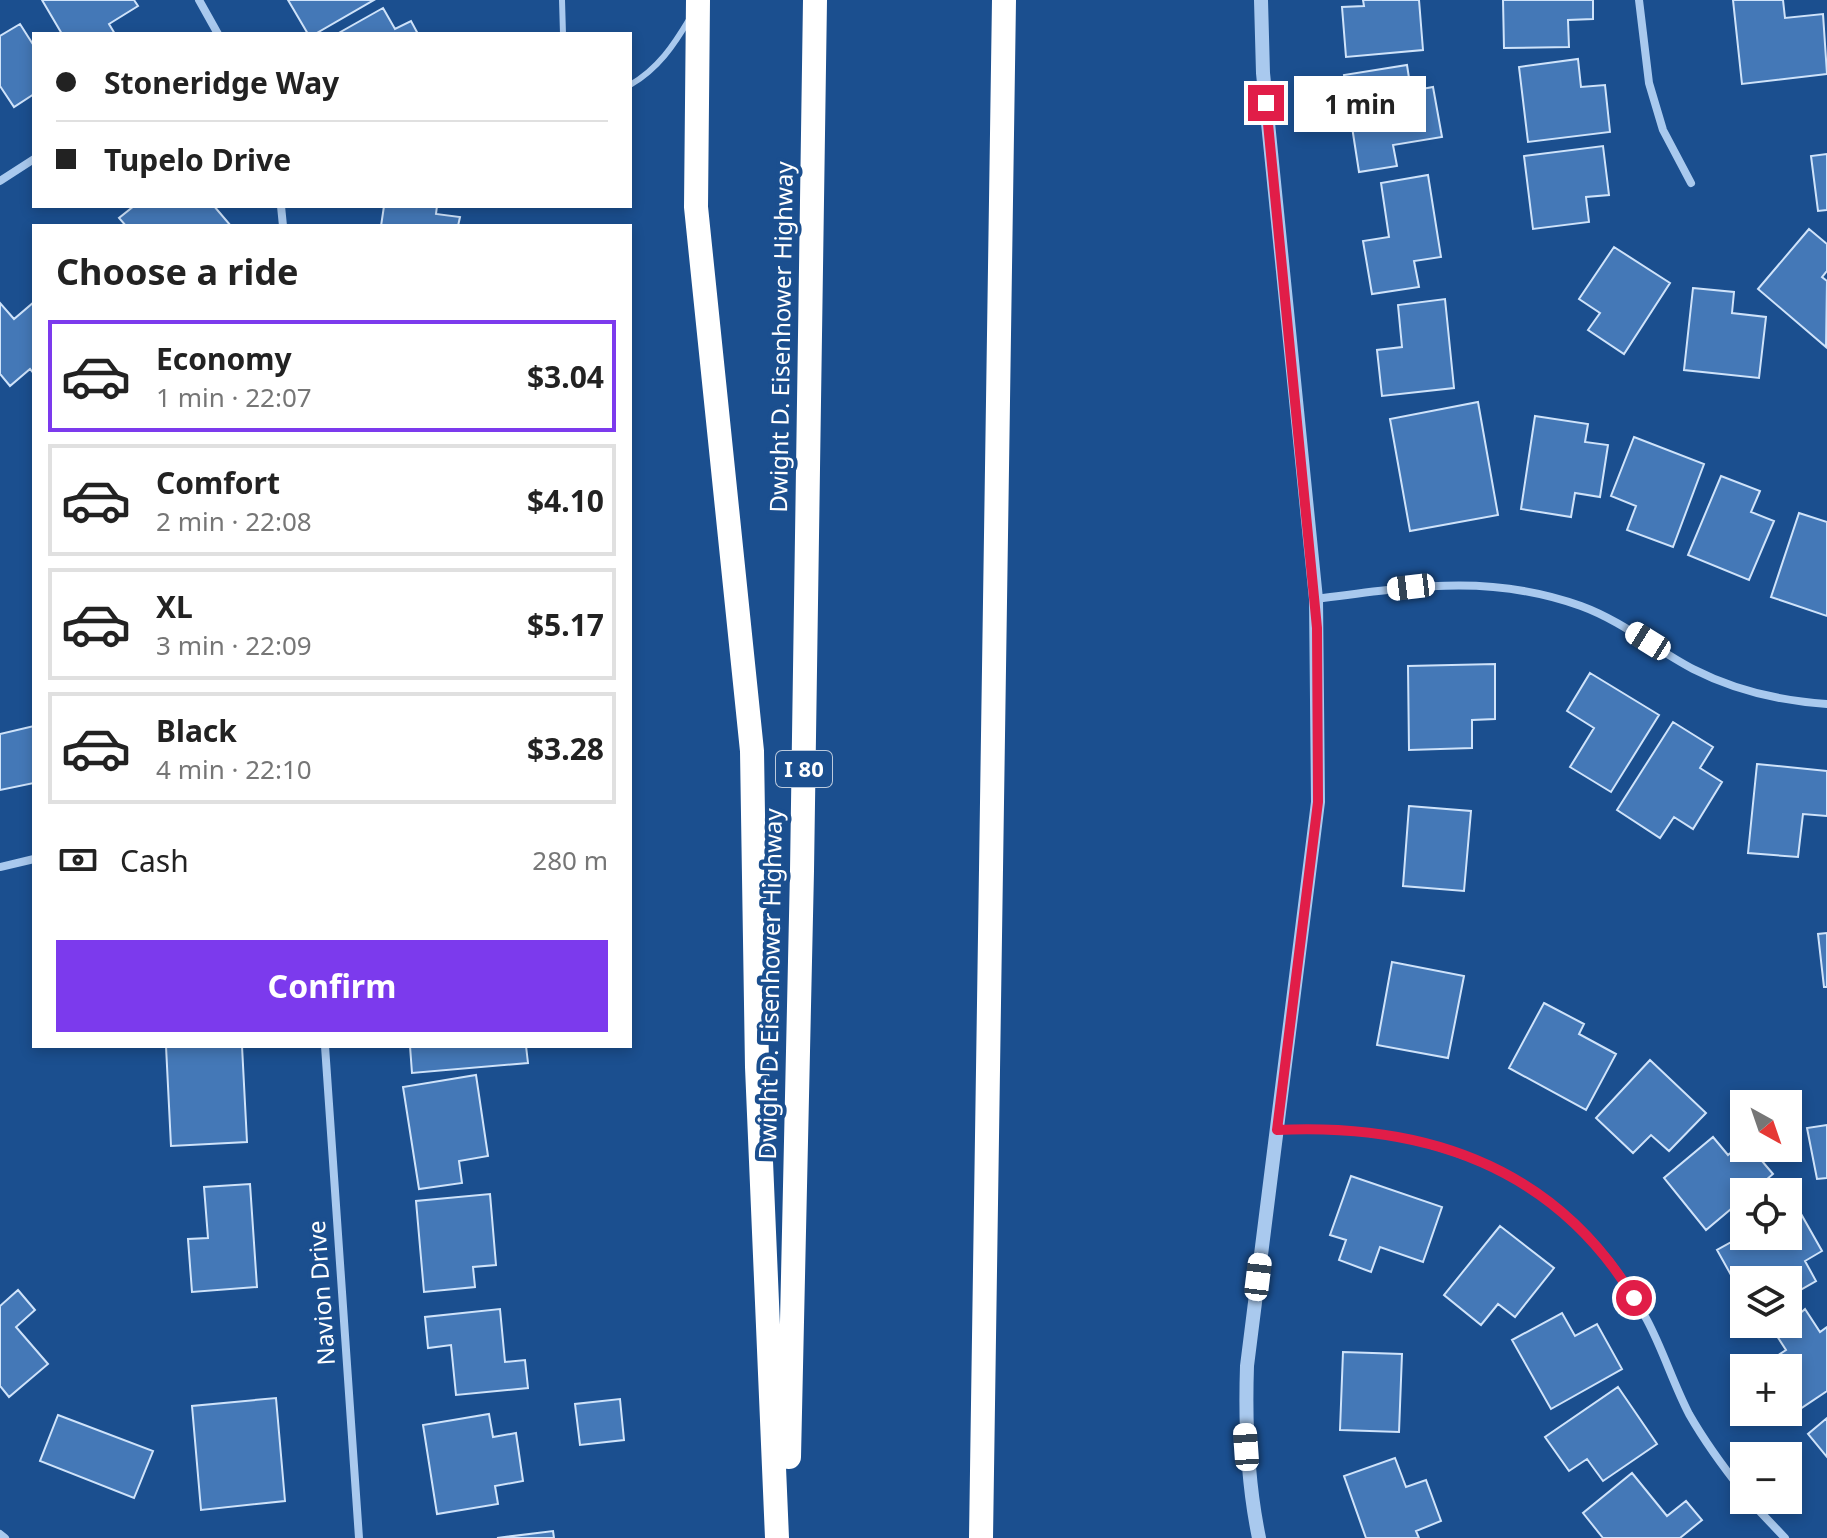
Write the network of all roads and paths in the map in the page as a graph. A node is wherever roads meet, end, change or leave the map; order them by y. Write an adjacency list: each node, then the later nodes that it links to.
1 (199, 0): 8 (street)
2 (562, 0): 9 (lane)
3 (815, 0): 26 (highway, Dwight D. Eisenhower Highway / I 80)
4 (1261, 0): 14 (street)
5 (1639, 0): 13 (street)
6 (698, 2): 10 (lane); 25 (highway)
7 (1005, 3): 27 (highway)
8 (217, 32)
9 (563, 32)
10 (632, 84)
11 (32, 160): 12 (street)
12 (0, 181)
13 (1691, 183)
14 (1316, 599): 15 (street); 19 (street)
15 (1827, 704)
16 (32, 859): 17 (street)
17 (0, 867)
18 (325, 1048): 24 (street, Navion Drive)
19 (1277, 1130): 20 (street); 28 (street)
20 (1730, 1475)
21 (1762, 1514): 29 (street)
22 (0, 1534): 23 (street)
23 (5, 1538)
24 (359, 1538)
25 (777, 1538)
26 (787, 1538)
27 (981, 1538)
28 (1259, 1538)
29 (1785, 1538)

